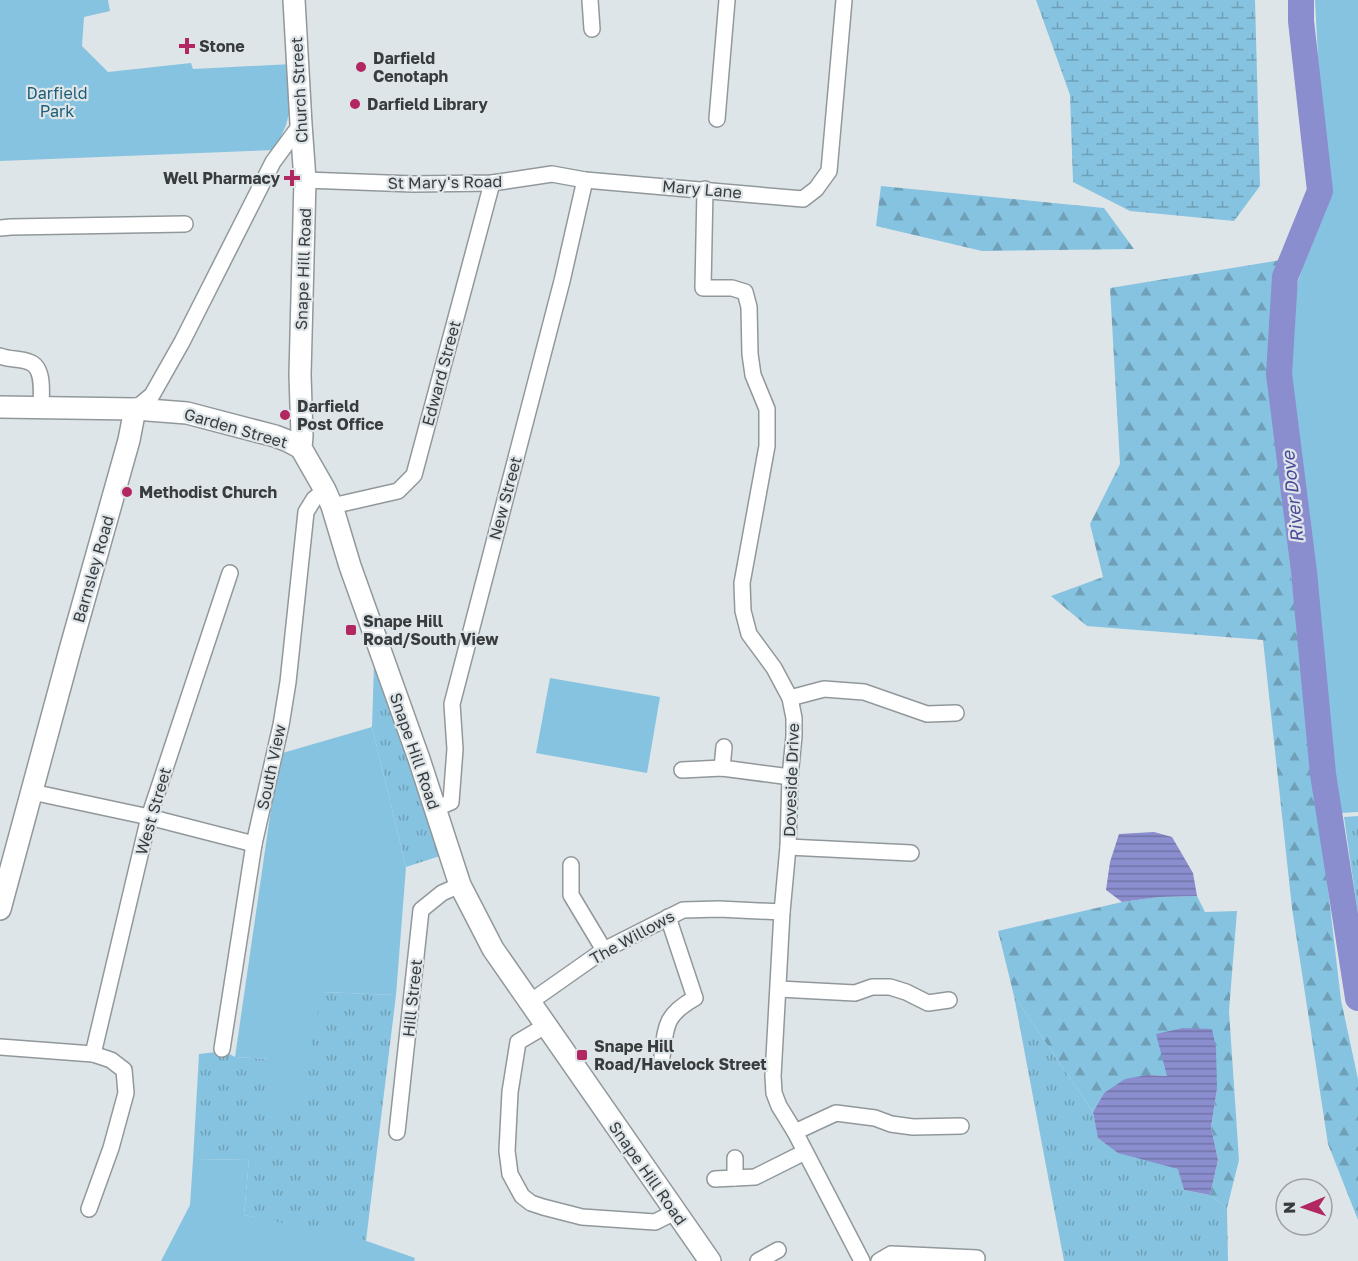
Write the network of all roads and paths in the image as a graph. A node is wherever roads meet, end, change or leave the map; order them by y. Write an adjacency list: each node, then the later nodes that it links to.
1 (294, 0): 7 (main road, Church Street)
2 (590, 0): 5 (street)
3 (727, 0): 6 (street)
4 (844, 0): 11 (street, Mary Lane)
5 (592, 29)
6 (717, 119)
7 (301, 124): 8 (main road, Church Street); 17 (street)
8 (305, 180): 10 (street, St Mary's Road); 18 (main road, Snape Hill Road)
9 (585, 180): 10 (street, St Mary's Road); 11 (street, Mary Lane); 28 (street, New Street)
10 (492, 183): 19 (street, Edward Street)
11 (705, 189): 21 (street, Doveside Drive)
12 (184, 225): 13 (street)
13 (0, 228)
14 (0, 356): 16 (street)
15 (0, 407): 16 (main road, Garden Street)
16 (41, 407): 17 (main road, Garden Street)
17 (135, 408): 18 (main road, Garden Street); 27 (main road, Barnsley Road)
18 (301, 448): 19 (main road, Snape Hill Road)
19 (328, 498): 28 (main road, Snape Hill Road); 30 (street, South View)
20 (230, 573): 29 (street, West Street)
21 (790, 698): 22 (street); 26 (street, Doveside Drive)
22 (956, 713)
23 (724, 747): 24 (street)
24 (722, 768): 25 (street); 26 (street)
25 (682, 770)
26 (790, 777): 31 (street, Doveside Drive)
27 (32, 792): 29 (street); 35 (main road, Barnsley Road)
28 (435, 809): 34 (main road, Snape Hill Road)
29 (149, 817): 30 (street); 45 (street, West Street)
30 (254, 844): 44 (street, South View)
31 (788, 847): 32 (street); 36 (street, Doveside Drive)
32 (911, 853)
33 (571, 865): 38 (street)
34 (460, 885): 41 (main road, Snape Hill Road); 48 (street, Hill Street)
35 (0, 909)
36 (782, 912): 37 (street, The Willows); 39 (street, Doveside Drive)
37 (668, 917): 38 (street, The Willows); 46 (street)
38 (604, 950): 41 (street, The Willows)
39 (778, 989): 40 (street); 49 (street, Doveside Drive)
40 (948, 1000)
41 (530, 1002): 42 (main road, Snape Hill Road)
42 (545, 1026): 55 (main road, Snape Hill Road); 55 (street)
43 (0, 1047): 45 (street)
44 (222, 1049)
45 (93, 1054): 54 (street)
46 (662, 1057)
47 (961, 1126): 49 (street)
48 (397, 1132)
49 (795, 1132): 50 (street, Doveside Drive)
50 (805, 1152): 52 (street); 60 (street, Doveside Drive)
51 (735, 1158): 52 (street)
52 (735, 1178): 53 (street)
53 (715, 1179)
54 (89, 1209)
55 (675, 1212): 58 (main road, Snape Hill Road)
56 (778, 1250): 59 (street)
57 (977, 1258): 61 (street)
58 (710, 1261)
59 (758, 1261)
60 (862, 1261)
61 (879, 1261)

